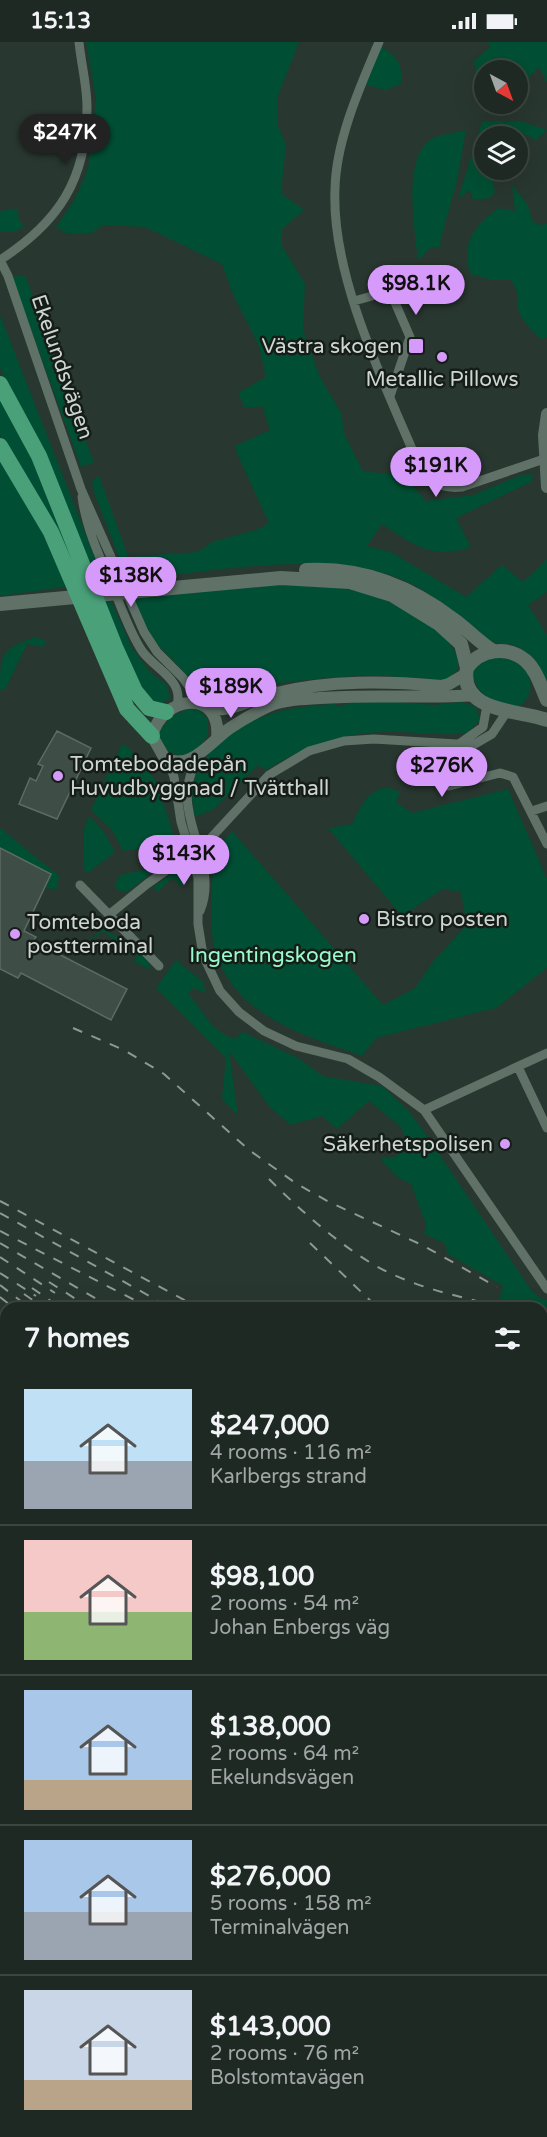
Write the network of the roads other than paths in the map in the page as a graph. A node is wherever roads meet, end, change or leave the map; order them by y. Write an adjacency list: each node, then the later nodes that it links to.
1 (79, 42): 3 (street)
2 (379, 42): 4 (street)
3 (0, 260): 11 (street, Ekelundsvägen)
4 (354, 301): 6 (street); 6 (street)
5 (0, 384): 21 (highway)
6 (390, 396): 9 (street)
7 (547, 414): 9 (street)
8 (0, 446): 24 (highway)
9 (546, 458): 10 (street)
10 (546, 481)
11 (81, 489): 20 (street, Ekelundsvägen); 21 (street, Ekelundsvägen)
12 (231, 579): 13 (main road); 14 (main road); 15 (main road)
13 (0, 604)
14 (493, 651): 15 (main road); 16 (main road)
15 (466, 671): 17 (main road); 20 (street)
16 (540, 682): 18 (main road); 22 (main road)
17 (475, 695): 19 (main road); 25 (street)
18 (547, 700)
19 (487, 705): 22 (main road); 27 (street)
20 (205, 706): 21 (street); 25 (street)
21 (171, 708): 24 (street)
22 (512, 713): 23 (main road); 27 (street)
23 (547, 720)
24 (152, 736): 29 (street)
25 (217, 738): 28 (street)
26 (434, 743): 27 (street); 31 (street); 33 (street)
27 (459, 744)
28 (198, 756): 29 (street); 33 (street)
29 (168, 760): 34 (street)
30 (547, 806): 31 (street)
31 (532, 811): 32 (street)
32 (547, 844)
33 (199, 848): 34 (street); 36 (street)
34 (190, 854): 36 (street); 37 (street)
35 (80, 885): 37 (street)
36 (199, 913): 41 (street)
37 (110, 914): 38 (street)
38 (159, 966)
39 (547, 1053): 40 (street)
40 (518, 1067): 41 (street); 42 (street)
41 (424, 1110): 44 (street)
42 (544, 1113): 43 (street)
43 (547, 1128)
44 (547, 1289)

